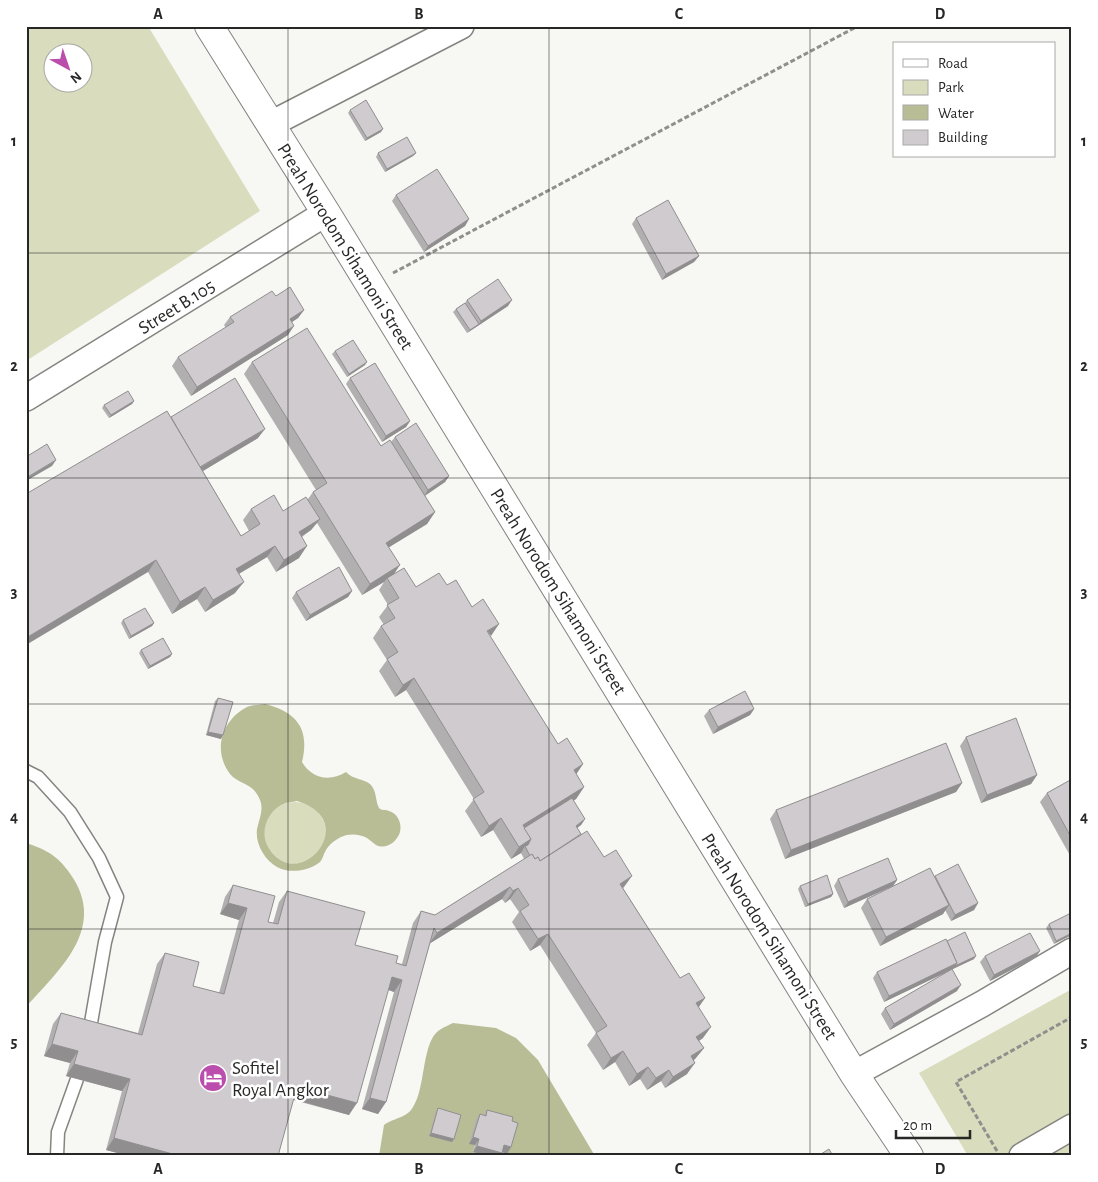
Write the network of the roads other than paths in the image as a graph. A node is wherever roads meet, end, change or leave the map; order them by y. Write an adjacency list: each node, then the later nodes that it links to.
1 (209, 26): 3 (main road, Preah Norodom Sihamoni Street)
2 (461, 26): 3 (street)
3 (271, 124): 4 (main road, Preah Norodom Sihamoni Street)
4 (326, 213): 5 (street, Street B.105); 9 (main road, Preah Norodom Sihamoni Street)
5 (26, 398)
6 (26, 771): 8 (lane)
7 (1072, 951): 9 (street)
8 (89, 1034)
9 (854, 1074): 13 (main road, Preah Norodom Sihamoni Street)
10 (77, 1079): 12 (lane)
11 (1072, 1127): 14 (street)
12 (57, 1156)
13 (909, 1156)
14 (1022, 1156)

